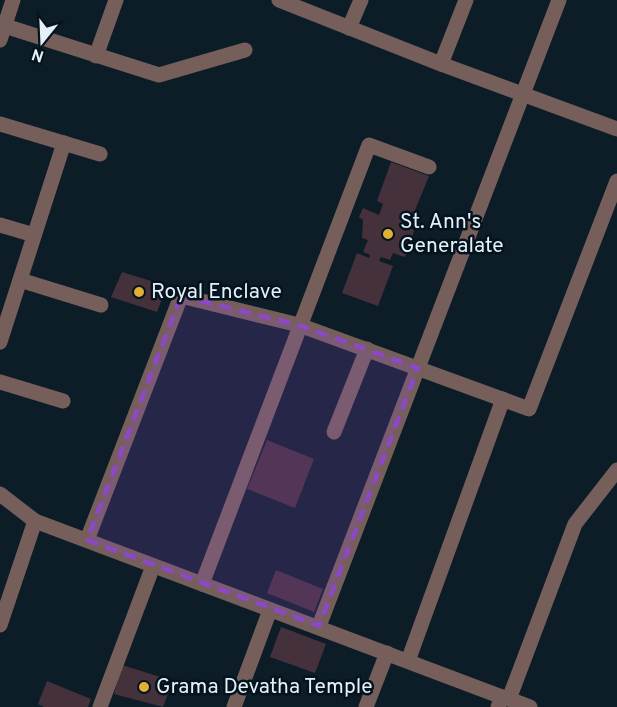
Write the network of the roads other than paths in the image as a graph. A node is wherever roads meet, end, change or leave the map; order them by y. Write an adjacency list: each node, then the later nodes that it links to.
1 (13, 0): 8 (street)
2 (116, 0): 10 (street)
3 (279, 0): 7 (street)
4 (361, 0): 7 (street)
5 (466, 0): 11 (street)
6 (559, 0): 12 (street)
7 (349, 28): 11 (street)
8 (2, 33): 10 (street)
9 (245, 50): 10 (street)
10 (96, 56)
11 (441, 64): 12 (street)
12 (522, 94): 14 (street); 26 (street)
13 (0, 124): 15 (street)
14 (617, 129)
15 (64, 143): 16 (street); 20 (street)
16 (100, 154)
17 (429, 167): 23 (street)
18 (617, 181): 28 (street)
19 (0, 225): 20 (street)
20 (34, 235): 21 (street)
21 (20, 280): 22 (street); 24 (street)
22 (100, 305)
23 (299, 325): 25 (street); 34 (street); 36 (street)
24 (0, 342)
25 (367, 350): 26 (street); 30 (street)
26 (418, 368): 28 (street); 39 (street)
27 (0, 382): 29 (street)
28 (502, 399): 41 (street)
29 (63, 401)
30 (334, 432)
31 (617, 470): 42 (street)
32 (0, 494): 33 (street)
33 (35, 521): 34 (street); 38 (street)
34 (87, 540): 35 (street)
35 (153, 566): 36 (street); 43 (street)
36 (202, 584): 37 (street)
37 (270, 610): 39 (street); 44 (street)
38 (0, 625)
39 (319, 626): 40 (street)
40 (387, 652): 41 (street); 45 (street)
41 (408, 661): 42 (street)
42 (503, 701): 46 (street)
43 (100, 707)
44 (234, 707)
45 (366, 707)
46 (530, 707)

